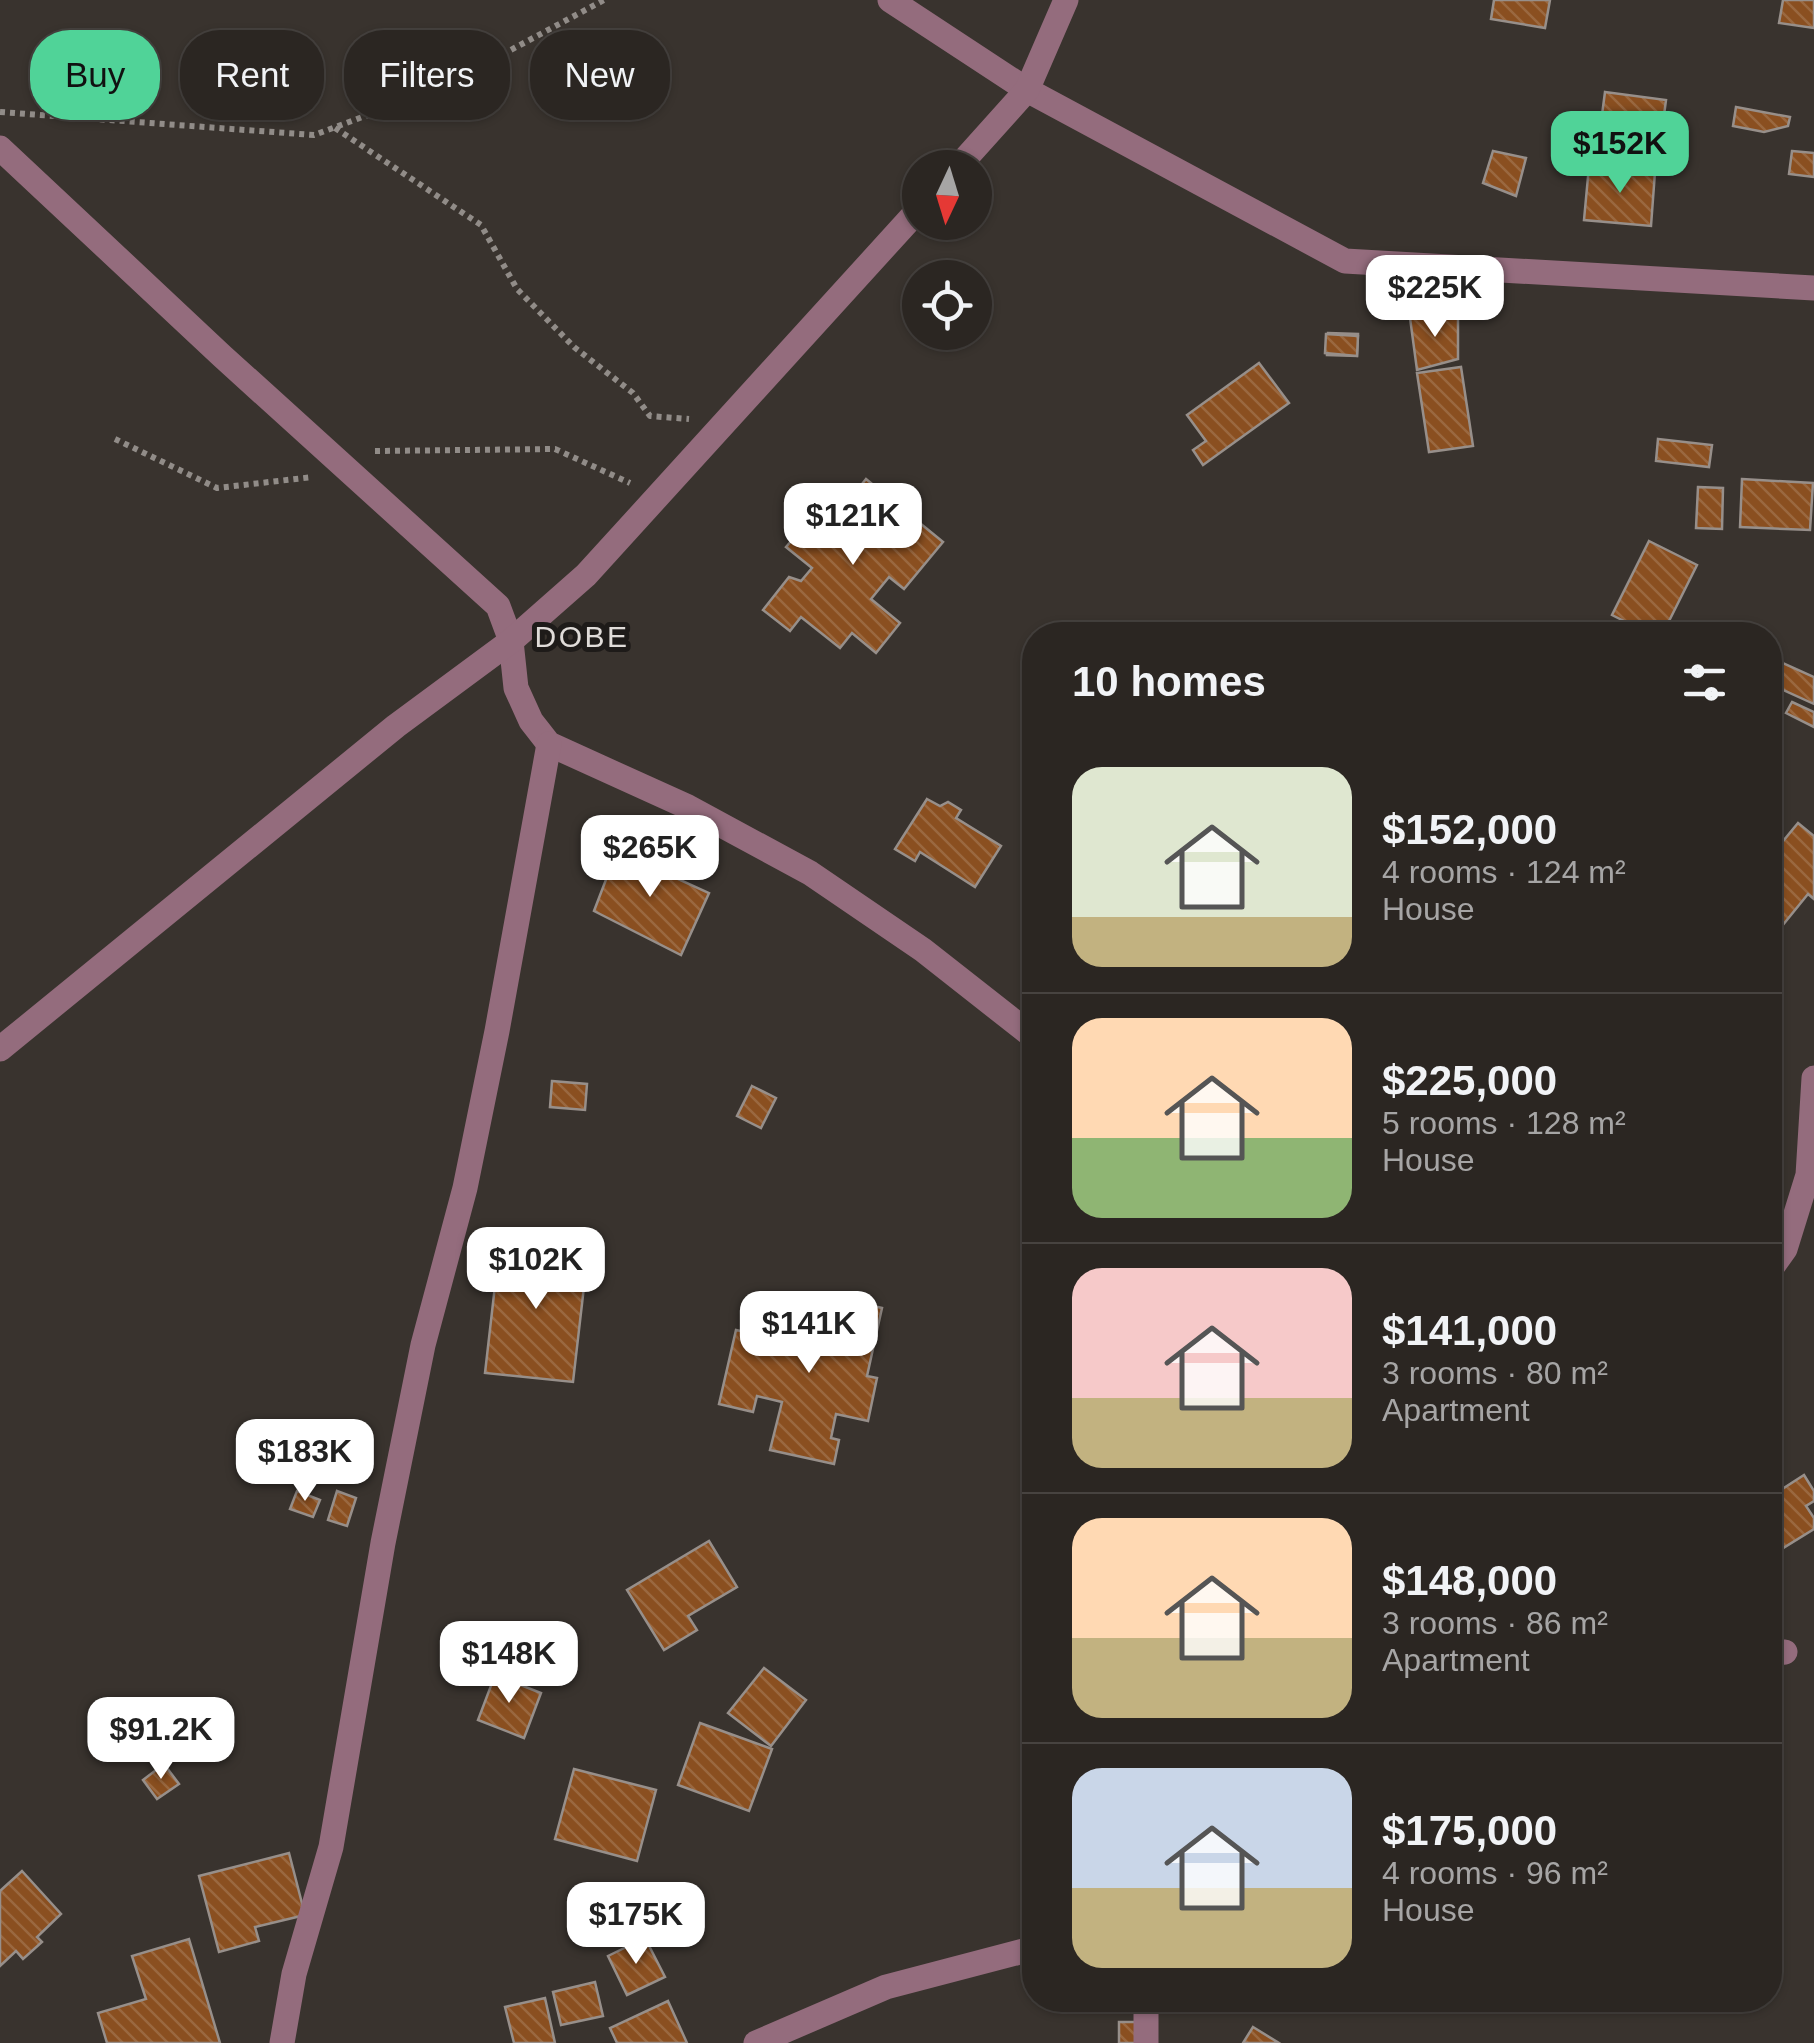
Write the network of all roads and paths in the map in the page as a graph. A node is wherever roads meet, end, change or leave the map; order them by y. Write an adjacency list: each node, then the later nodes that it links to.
1 (604, 0): 6 (path)
2 (890, 0): 4 (street)
3 (1066, 0): 4 (street)
4 (1027, 90): 8 (street); 10 (street)
5 (0, 112): 6 (path)
6 (334, 128): 11 (path)
7 (0, 148): 12 (street)
8 (973, 150)
9 (902, 228): 11 (street)
10 (1814, 288)
11 (726, 422): 12 (street)
12 (511, 642): 13 (street); 15 (street)
13 (549, 744): 14 (street); 21 (street)
14 (1022, 1028)
15 (0, 1049)
16 (1814, 1078): 17 (street)
17 (1814, 1106): 18 (street)
18 (1782, 1253)
19 (1022, 1951): 22 (street)
20 (1146, 2012): 23 (street)
21 (282, 2043)
22 (756, 2043)
23 (1146, 2043)

